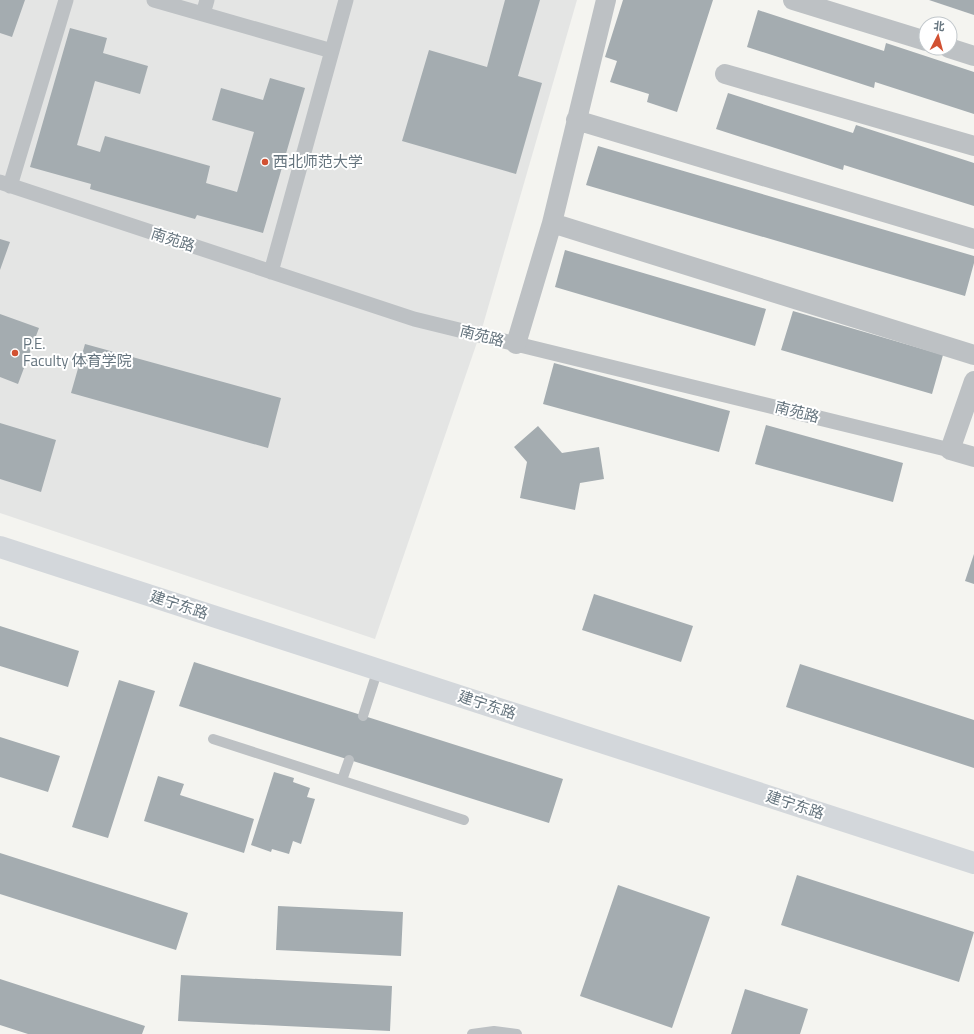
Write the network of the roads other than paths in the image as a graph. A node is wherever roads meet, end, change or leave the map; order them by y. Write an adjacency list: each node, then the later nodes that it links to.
1 (66, 0): 14 (street)
2 (154, 0): 6 (street)
3 (346, 0): 8 (street)
4 (606, 0): 12 (street)
5 (793, 0): 7 (street)
6 (205, 7): 8 (street)
7 (918, 39)
8 (332, 51): 17 (street)
9 (958, 51): 10 (street)
10 (974, 56)
11 (725, 74): 13 (street)
12 (576, 120): 15 (street); 16 (street)
13 (974, 146)
14 (5, 184): 17 (street, 南苑路)
15 (552, 223): 18 (street); 19 (street)
16 (974, 240)
17 (271, 272): 18 (street, 南苑路)
18 (516, 344): 21 (street, 南苑路)
19 (974, 355)
20 (974, 381): 21 (street)
21 (950, 450): 22 (street, 南苑路)
22 (974, 457)
23 (0, 547): 24 (main road, 建宁东路)
24 (378, 669): 25 (lane); 30 (main road, 建宁东路)
25 (363, 716)
26 (213, 739): 28 (lane)
27 (349, 760): 28 (lane)
28 (342, 780): 29 (lane)
29 (464, 820)
30 (974, 862)
31 (472, 1034): 32 (lane)
32 (516, 1034)

